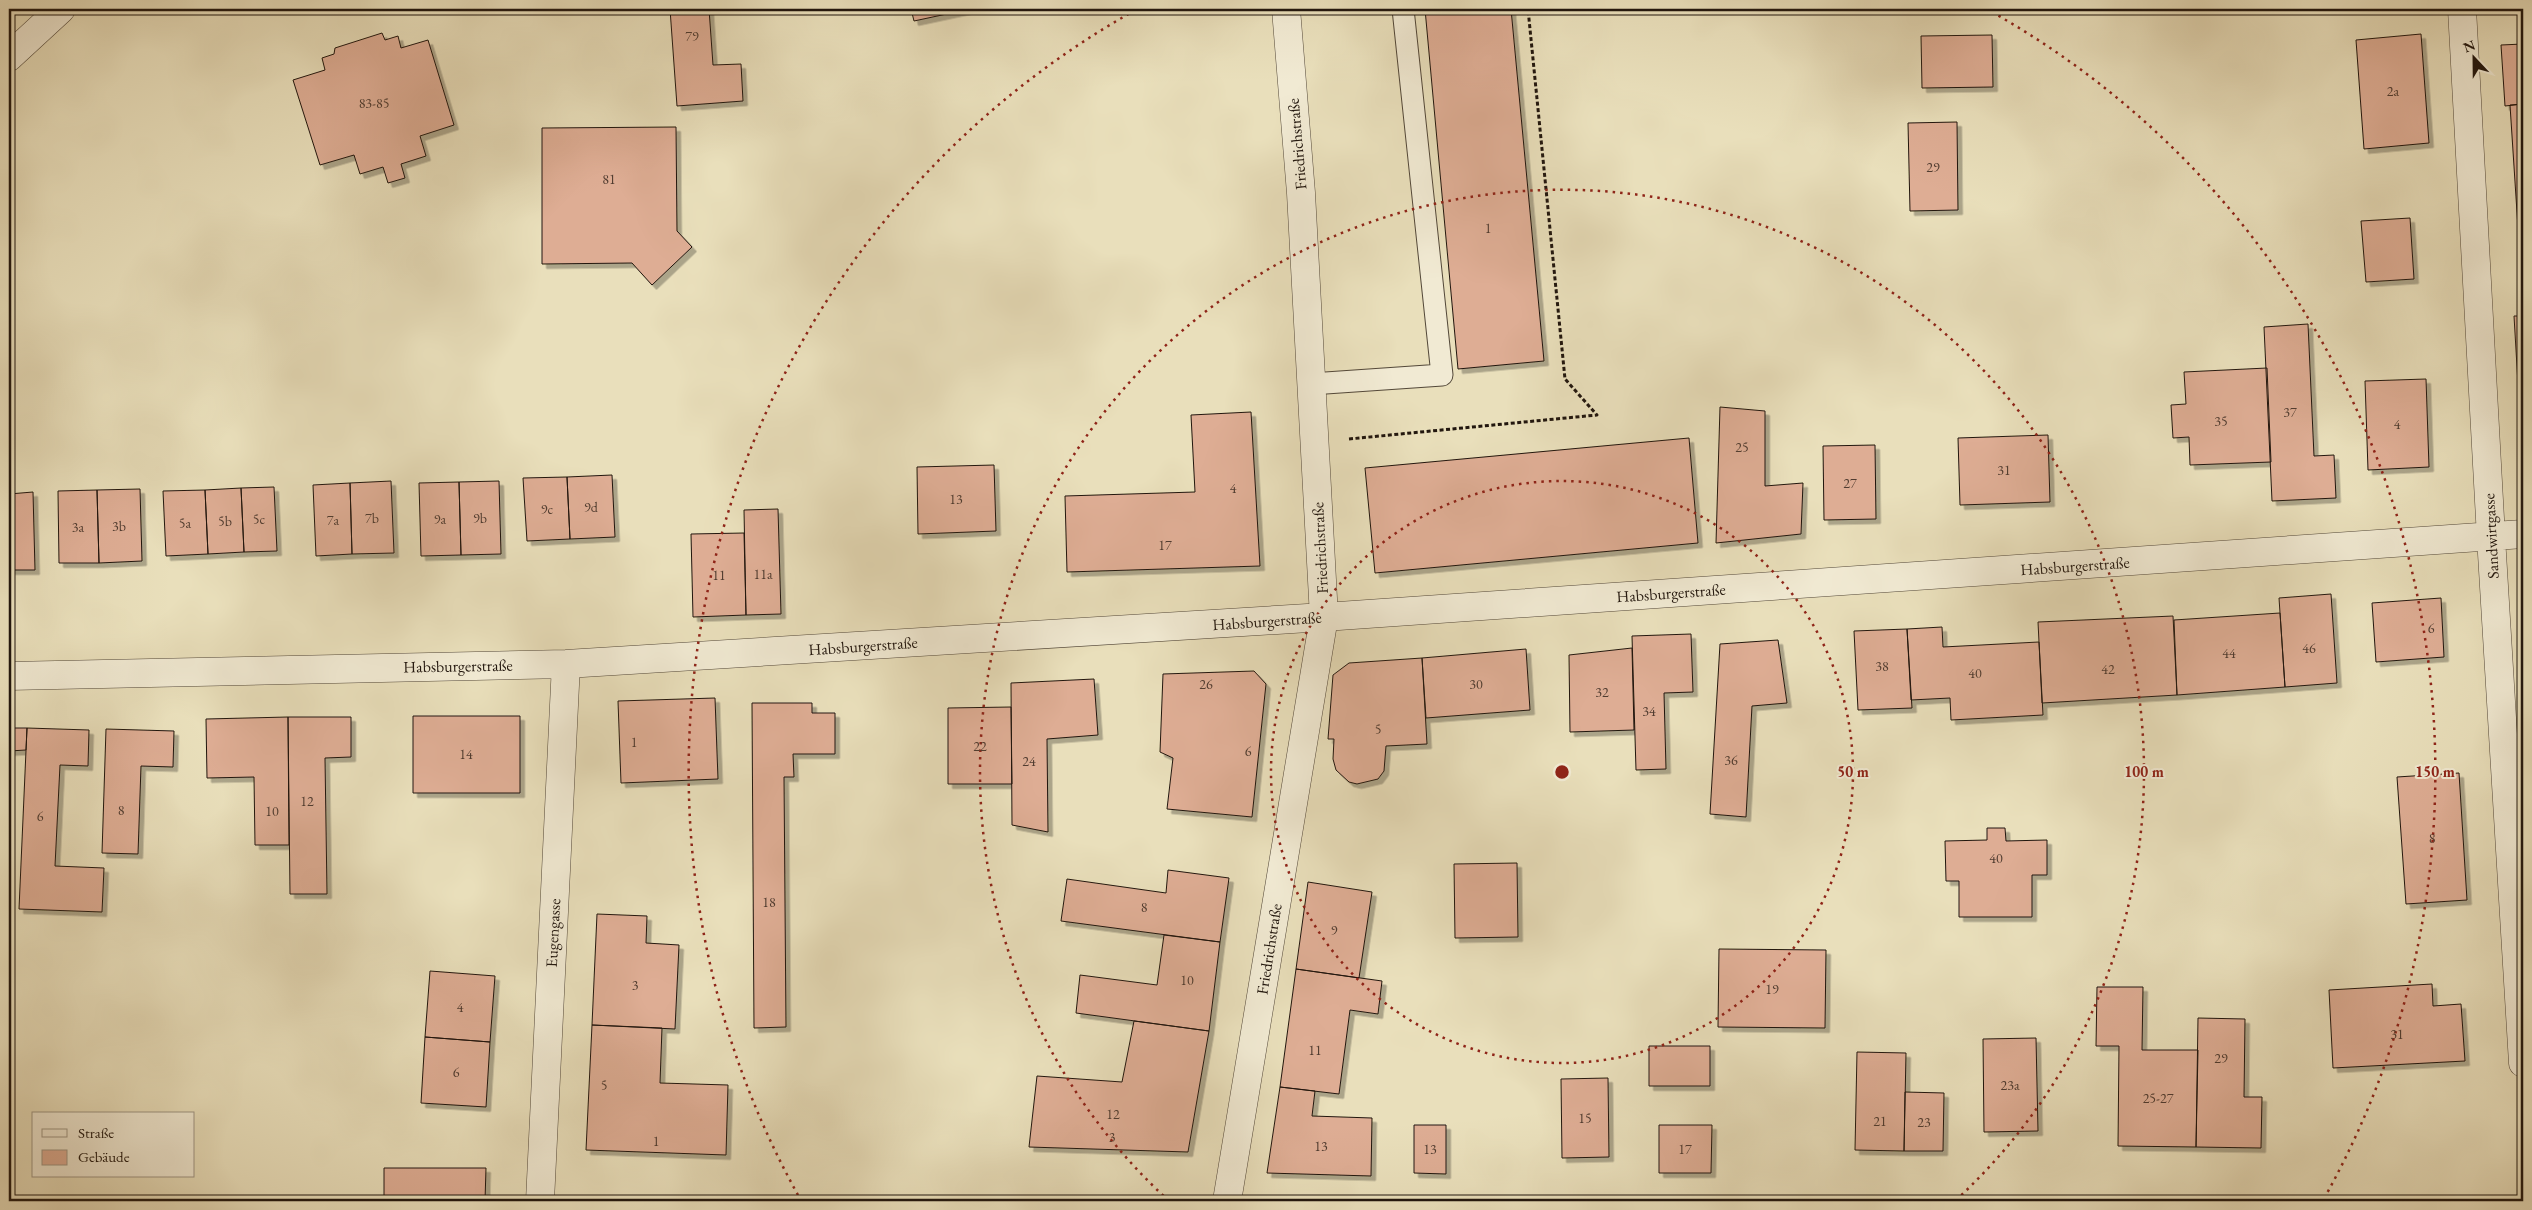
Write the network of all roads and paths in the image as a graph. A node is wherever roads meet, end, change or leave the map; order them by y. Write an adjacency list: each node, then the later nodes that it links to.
1 (61, 9): 6 (street)
2 (1286, 9): 7 (street, Friedrichstraße)
3 (1403, 9): 7 (lane)
4 (1528, 9): 8 (path)
5 (2462, 9): 10 (street, Sandwirtgasse)
6 (9, 57)
7 (1311, 384): 8 (street, Friedrichstraße)
8 (1314, 442): 11 (street, Friedrichstraße)
9 (2523, 534): 10 (street, Habsburgerstraße)
10 (2491, 537): 11 (street, Habsburgerstraße); 14 (street, Sandwirtgasse)
11 (1324, 617): 12 (street, Habsburgerstraße); 16 (street, Friedrichstraße)
12 (566, 664): 13 (street, Habsburgerstraße); 15 (street, Eugengasse)
13 (9, 676)
14 (2523, 1063)
15 (540, 1201)
16 (1227, 1201)

